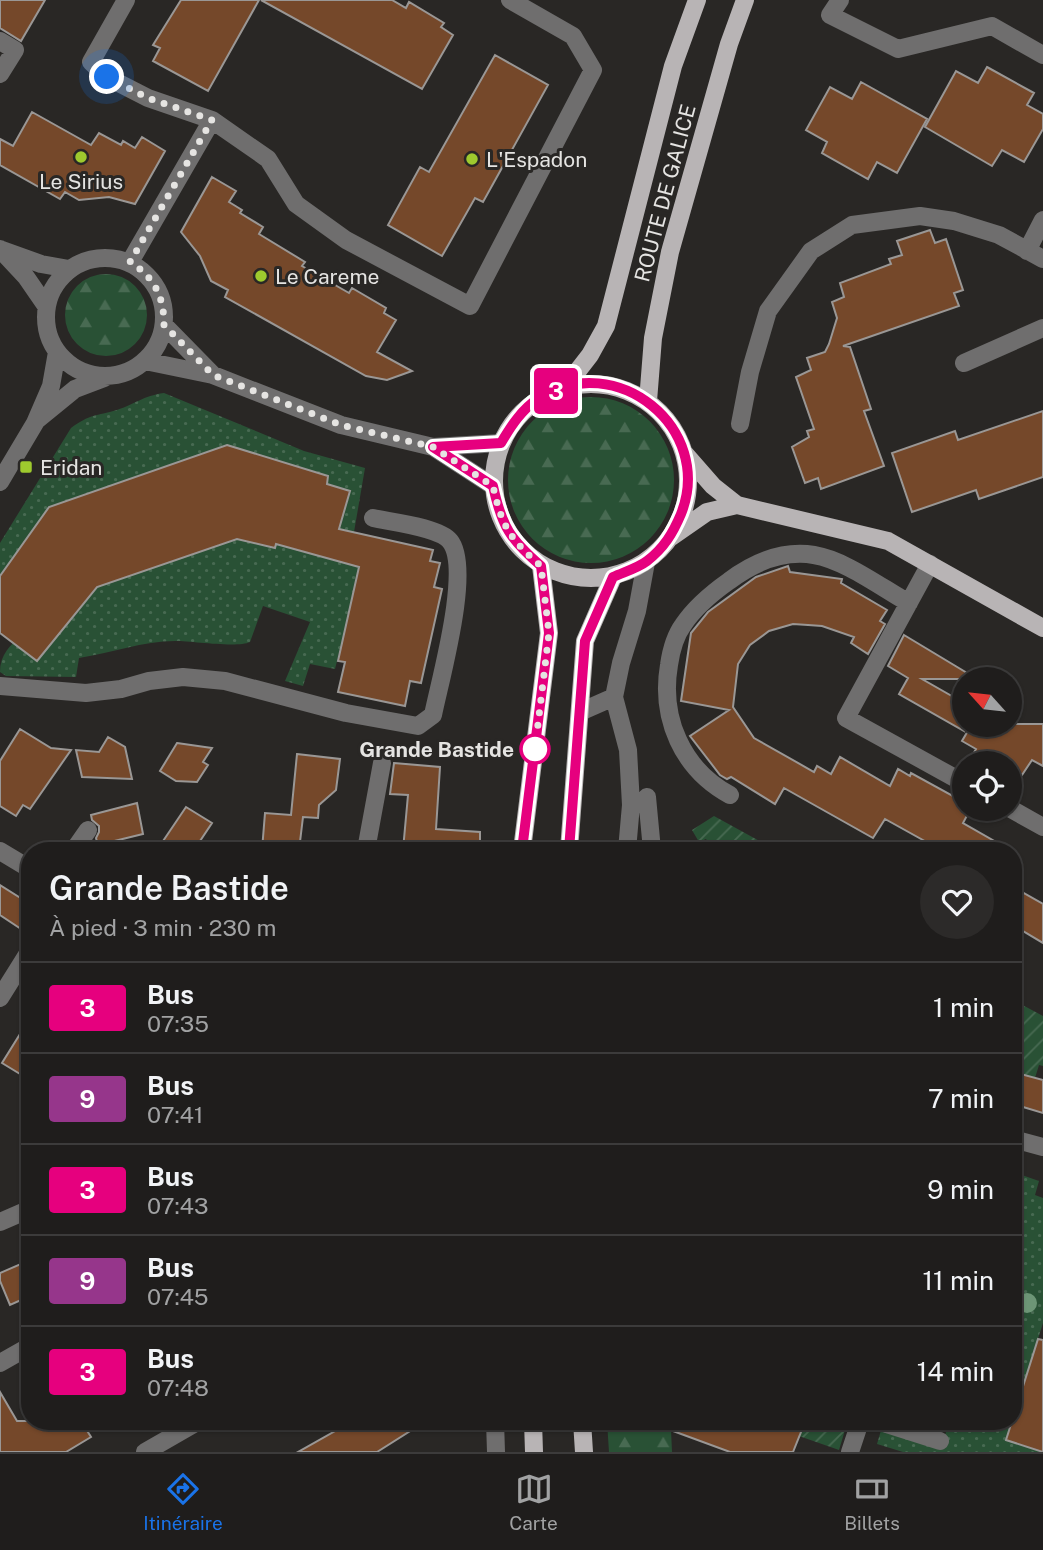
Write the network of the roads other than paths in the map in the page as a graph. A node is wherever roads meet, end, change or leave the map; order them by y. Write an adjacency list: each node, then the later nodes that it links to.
1 (126, 0): 9 (street)
2 (510, 0): 9 (street)
3 (697, 0): 23 (main road, ROUTE DE GALICE)
4 (745, 0): 24 (main road, ROUTE DE GALICE)
5 (840, 0): 7 (street)
6 (0, 41): 8 (street)
7 (1043, 55)
8 (0, 74)
9 (212, 120): 13 (street)
10 (1043, 220): 12 (street)
11 (0, 249): 14 (street); 15 (street)
12 (1035, 255): 26 (street)
13 (130, 262): 14 (street); 16 (street)
14 (69, 269): 15 (street)
15 (46, 306): 18 (street)
16 (164, 325): 19 (street); 21 (street)
17 (1043, 328): 20 (street)
18 (57, 352): 22 (street); 25 (street)
19 (145, 361): 21 (street); 22 (street)
20 (964, 363)
21 (213, 375): 28 (street)
22 (109, 376): 25 (street)
23 (566, 386): 24 (main road); 27 (main road)
24 (648, 401): 29 (main road)
25 (34, 423): 30 (street)
26 (740, 424)
27 (501, 443): 28 (street); 31 (main road)
28 (433, 447): 31 (street)
29 (685, 454): 32 (main road); 34 (main road)
30 (0, 482)
31 (493, 486): 37 (main road)
32 (737, 505): 34 (main road); 36 (main road)
33 (373, 518): 41 (street)
34 (671, 537): 35 (main road)
35 (646, 562): 38 (main road); 42 (street)
36 (930, 564): 39 (street); 40 (main road)
37 (541, 566): 38 (main road); 53 (main road)
38 (613, 577): 43 (main road)
39 (909, 603): 45 (street); 46 (street)
40 (1043, 628)
41 (0, 685)
42 (614, 697): 43 (street); 55 (street)
43 (580, 712): 54 (main road)
44 (382, 763): 52 (street)
45 (952, 776)
46 (730, 795)
47 (647, 797): 56 (street)
48 (1022, 815): 49 (street)
49 (1043, 827)
50 (88, 830): 51 (street)
51 (80, 842)
52 (367, 842)
53 (523, 842)
54 (570, 842)
55 (627, 842)
56 (651, 842)
57 (0, 851): 58 (street)
58 (21, 864)
59 (21, 964): 60 (street)
60 (0, 998)
61 (1022, 1141): 62 (street)
62 (1043, 1147)
63 (21, 1213): 64 (street)
64 (0, 1222)
65 (21, 1351): 66 (street)
66 (0, 1363)
67 (183, 1430): 74 (street)
68 (495, 1430): 75 (street)
69 (533, 1430): 76 (main road)
70 (583, 1430): 77 (main road)
71 (857, 1430): 78 (street)
72 (905, 1430): 73 (street)
73 (940, 1441)
74 (145, 1452)
75 (496, 1452)
76 (534, 1452)
77 (584, 1452)
78 (849, 1452)

